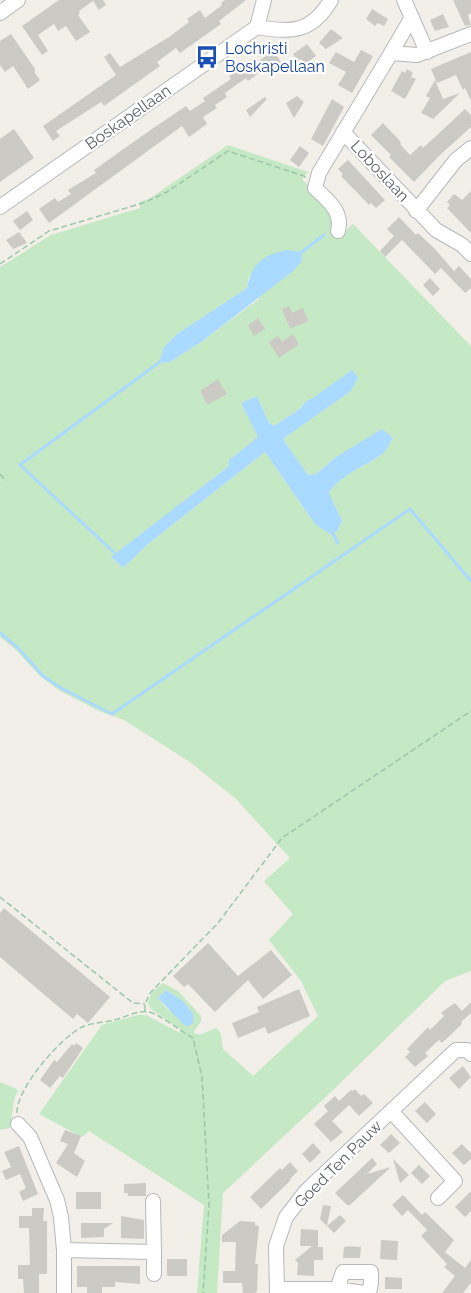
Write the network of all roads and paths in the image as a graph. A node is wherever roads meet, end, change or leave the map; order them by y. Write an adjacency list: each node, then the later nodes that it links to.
1 (18, 0): 5 (street)
2 (264, 0): 7 (street)
3 (331, 0): 7 (street)
4 (404, 0): 6 (street)
5 (0, 13)
6 (412, 17): 9 (street); 10 (street, Loboslaan)
7 (257, 27): 14 (street, Boskapellaan)
8 (471, 34): 9 (street)
9 (428, 52): 10 (street)
10 (391, 53): 11 (street, Loboslaan)
11 (343, 132): 13 (street, Loboslaan); 15 (street, Loboslaan)
12 (471, 148): 15 (street, Loboslaan)
13 (315, 188): 16 (street); 18 (path)
14 (0, 207)
15 (416, 211): 17 (street, Loboslaan)
16 (338, 231)
17 (471, 254)
18 (0, 264)
19 (0, 474): 20 (path)
20 (6, 481)
21 (471, 711): 23 (path)
22 (0, 897): 23 (path)
23 (145, 1004): 24 (path)
24 (145, 1012): 27 (path); 36 (path)
25 (471, 1054): 26 (street, Goed Ten Pauw)
26 (391, 1111): 28 (street, Goed Ten Pauw); 34 (street, Goed Ten Pauw)
27 (18, 1124): 30 (street)
28 (438, 1198)
29 (153, 1201): 31 (street)
30 (64, 1250): 31 (street); 35 (street)
31 (154, 1252): 32 (street)
32 (154, 1274)
33 (337, 1289): 34 (street, Goed Ten Pauw); 37 (street, Goed Ten Pauw); 38 (street)
34 (277, 1291)
35 (64, 1293)
36 (203, 1293)
37 (364, 1293)
38 (369, 1293)

